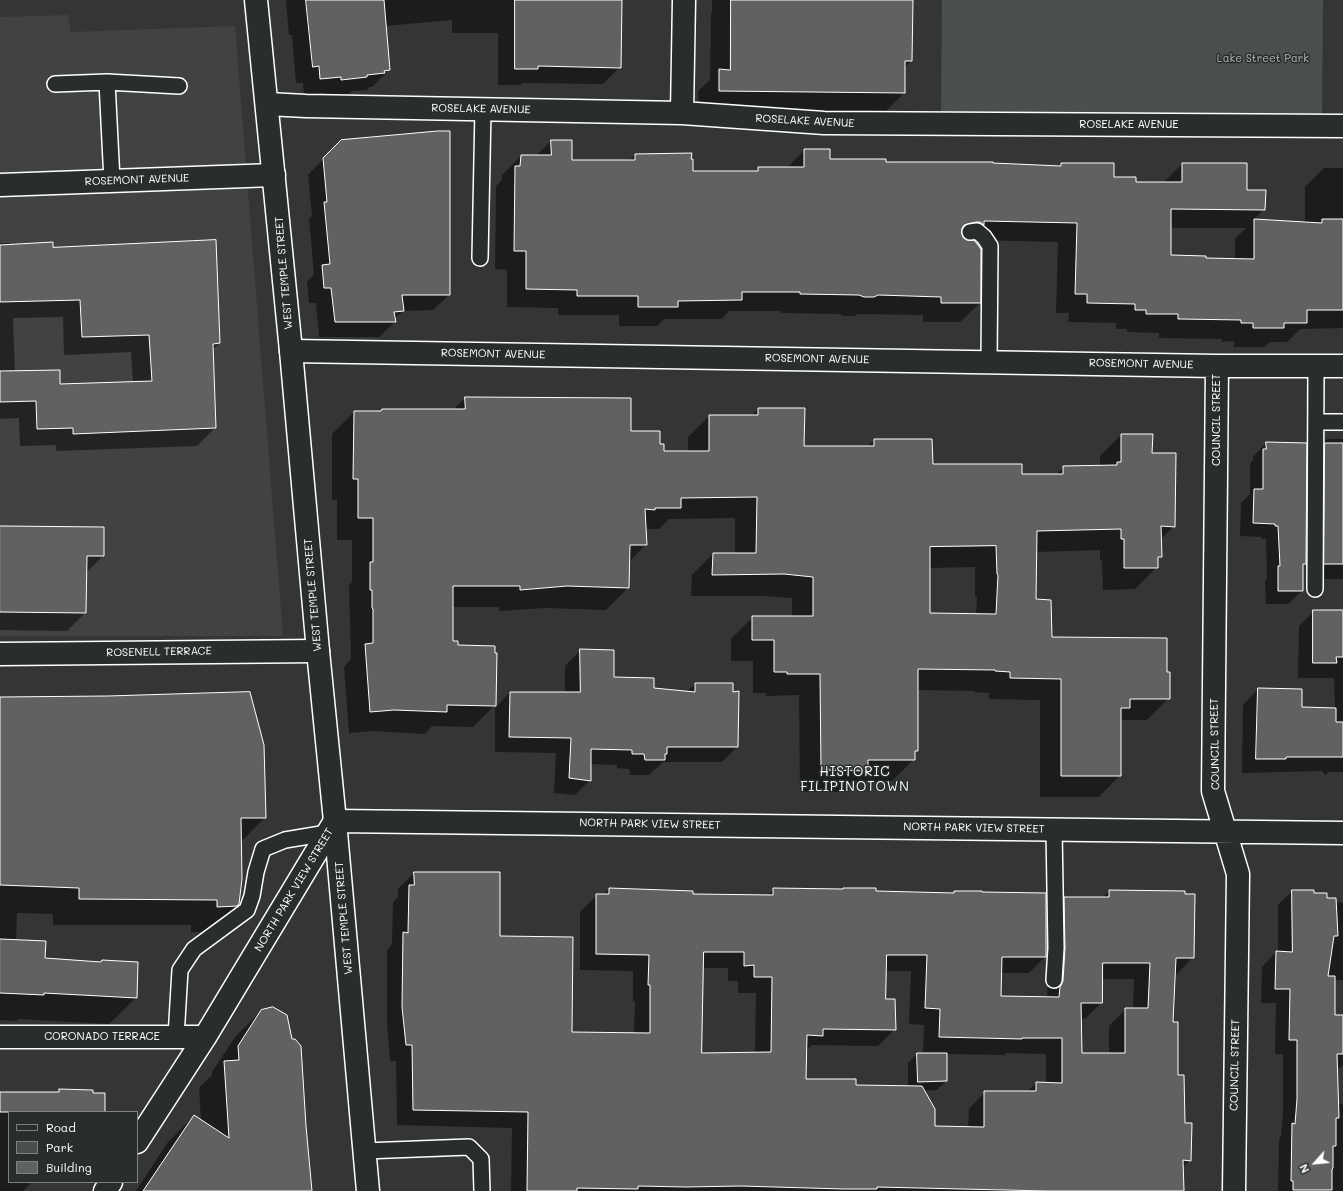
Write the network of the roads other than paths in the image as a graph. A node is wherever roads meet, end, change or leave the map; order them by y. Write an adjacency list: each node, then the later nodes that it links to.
1 (256, 0): 6 (street, WEST TEMPLE STREET)
2 (684, 0): 8 (street)
3 (106, 82): 4 (lane); 5 (lane); 11 (lane)
4 (55, 84)
5 (180, 86)
6 (267, 104): 7 (street, ROSELAKE AVENUE); 10 (street, WEST TEMPLE STREET)
7 (483, 109): 8 (street, ROSELAKE AVENUE); 14 (lane)
8 (682, 113): 9 (street, ROSELAKE AVENUE)
9 (1343, 126)
10 (274, 175): 11 (street, ROSEMONT AVENUE); 15 (street, WEST TEMPLE STREET)
11 (112, 181): 12 (street, ROSEMONT AVENUE)
12 (0, 185)
13 (970, 232): 16 (lane)
14 (480, 258)
15 (291, 351): 16 (street, ROSEMONT AVENUE); 23 (street, WEST TEMPLE STREET)
16 (990, 362): 17 (street, ROSEMONT AVENUE)
17 (1217, 366): 18 (street, ROSEMONT AVENUE); 27 (street, COUNCIL STREET)
18 (1316, 366): 19 (street, ROSEMONT AVENUE); 20 (lane)
19 (1343, 366)
20 (1316, 422): 21 (lane); 22 (lane)
21 (1343, 422)
22 (1315, 589)
23 (318, 651): 24 (street, ROSENELL TERRACE); 25 (street, WEST TEMPLE STREET)
24 (0, 654)
25 (331, 827): 26 (street, NORTH PARK VIEW STREET); 31 (lane); 32 (street, NORTH PARK VIEW STREET); 34 (street, WEST TEMPLE STREET)
26 (1054, 829): 27 (street, NORTH PARK VIEW STREET); 29 (lane)
27 (1226, 831): 28 (street, NORTH PARK VIEW STREET); 37 (street, COUNCIL STREET)
28 (1343, 833)
29 (1054, 980)
30 (0, 1037): 31 (street, CORONADO TERRACE)
31 (176, 1037): 32 (street, CORONADO TERRACE)
32 (205, 1037): 33 (street, NORTH PARK VIEW STREET)
33 (138, 1140)
34 (364, 1151): 35 (street, WEST TEMPLE STREET); 36 (lane)
35 (368, 1191)
36 (482, 1191)
37 (1234, 1191)

